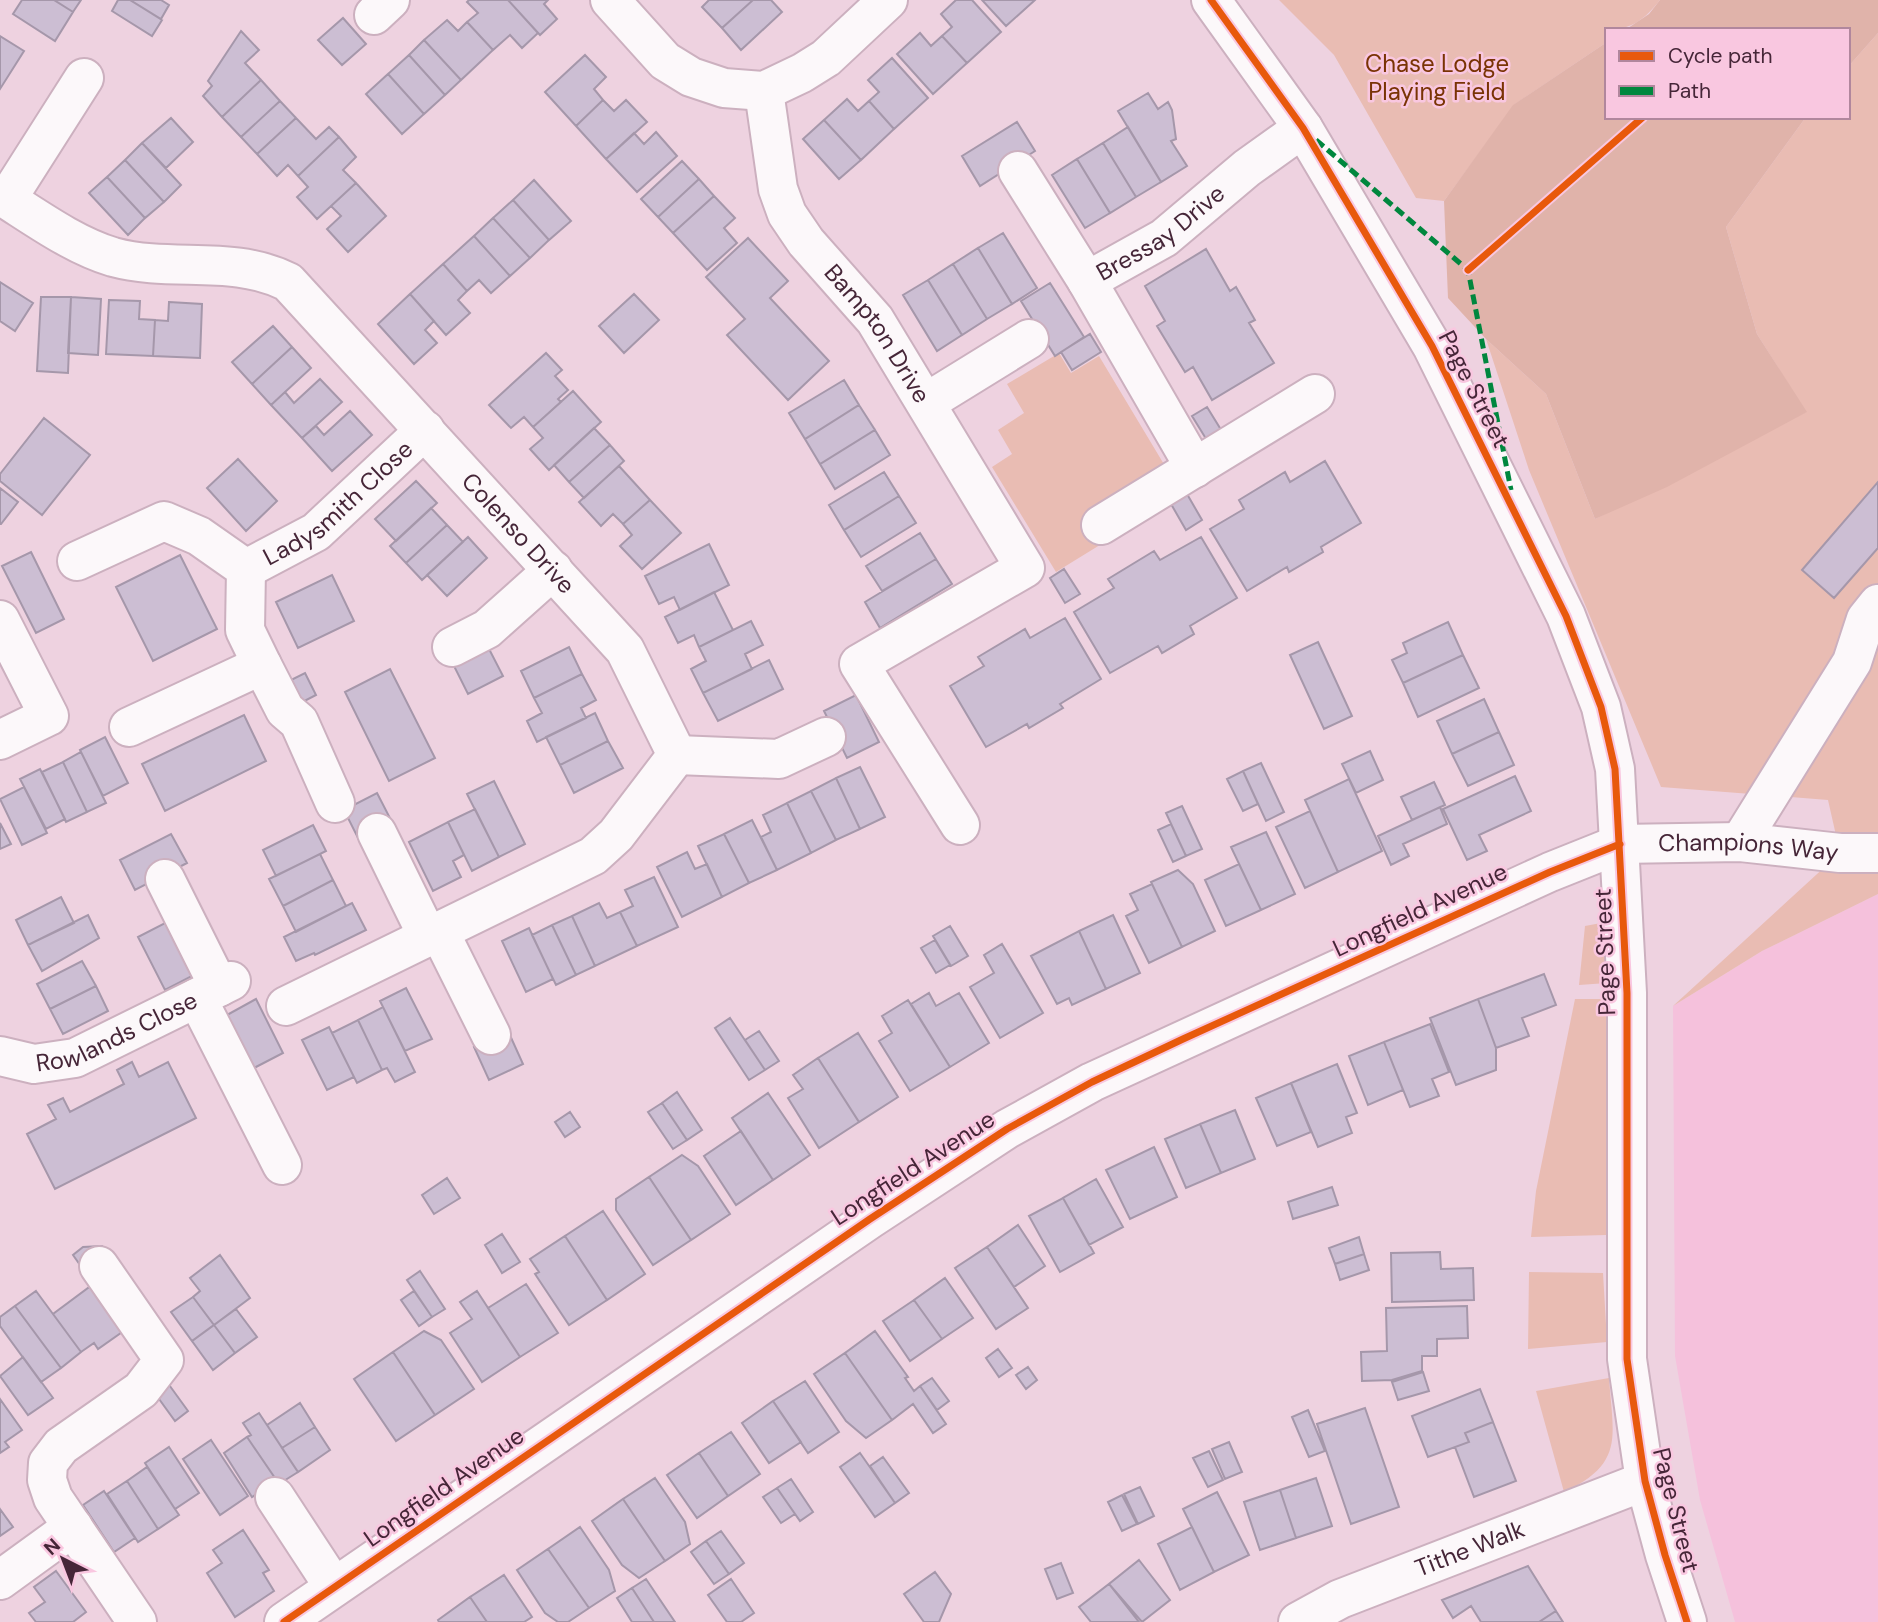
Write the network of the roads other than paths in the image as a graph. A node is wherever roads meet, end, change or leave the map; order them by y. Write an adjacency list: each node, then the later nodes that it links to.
1 (610, 0): 5 (street)
2 (888, 0): 5 (street)
3 (1221, 4): 6 (street, Page Street)
4 (84, 78): 8 (street)
5 (764, 91): 12 (street, Bampton Drive)
6 (1303, 128): 9 (street, Bressay Drive); 31 (street, Page Street)
7 (1018, 171): 9 (street)
8 (4, 197): 13 (street, Colenso Drive)
9 (1087, 281): 14 (street, Bressay Drive)
10 (1029, 339): 12 (street)
11 (1315, 394): 14 (street)
12 (927, 402): 28 (street, Bampton Drive)
13 (425, 430): 17 (street, Ladysmith Close); 18 (street, Colenso Drive)
14 (1195, 468): 15 (street)
15 (1101, 525)
16 (77, 561): 17 (street, Ladysmith Close)
17 (246, 569): 22 (street, Ladysmith Close)
18 (552, 570): 21 (street); 26 (street, Colenso Drive)
19 (1878, 604): 30 (street)
20 (0, 620): 25 (street)
21 (452, 647)
22 (262, 665): 23 (street); 27 (street)
23 (129, 727)
24 (827, 737): 26 (street)
25 (0, 740)
26 (677, 755): 34 (street)
27 (335, 803)
28 (960, 825)
29 (377, 833): 34 (street)
30 (1740, 842): 31 (street, Champions Way); 32 (street, Champions Way)
31 (1620, 844): 41 (street, Page Street); 45 (street, Longfield Avenue)
32 (1878, 853)
33 (164, 879): 35 (street)
34 (433, 934): 36 (street); 37 (street)
35 (216, 989): 38 (street, Rowlands Close); 39 (street)
36 (286, 1006)
37 (491, 1035)
38 (0, 1056)
39 (282, 1165)
40 (99, 1266): 43 (street)
41 (1645, 1481): 48 (street, Tithe Walk); 49 (street, Page Street)
42 (275, 1497): 45 (street)
43 (73, 1527): 44 (street); 46 (street)
44 (0, 1580)
45 (334, 1587): 47 (street, Longfield Avenue)
46 (137, 1622)
47 (284, 1622)
48 (1298, 1622)
49 (1687, 1622)

